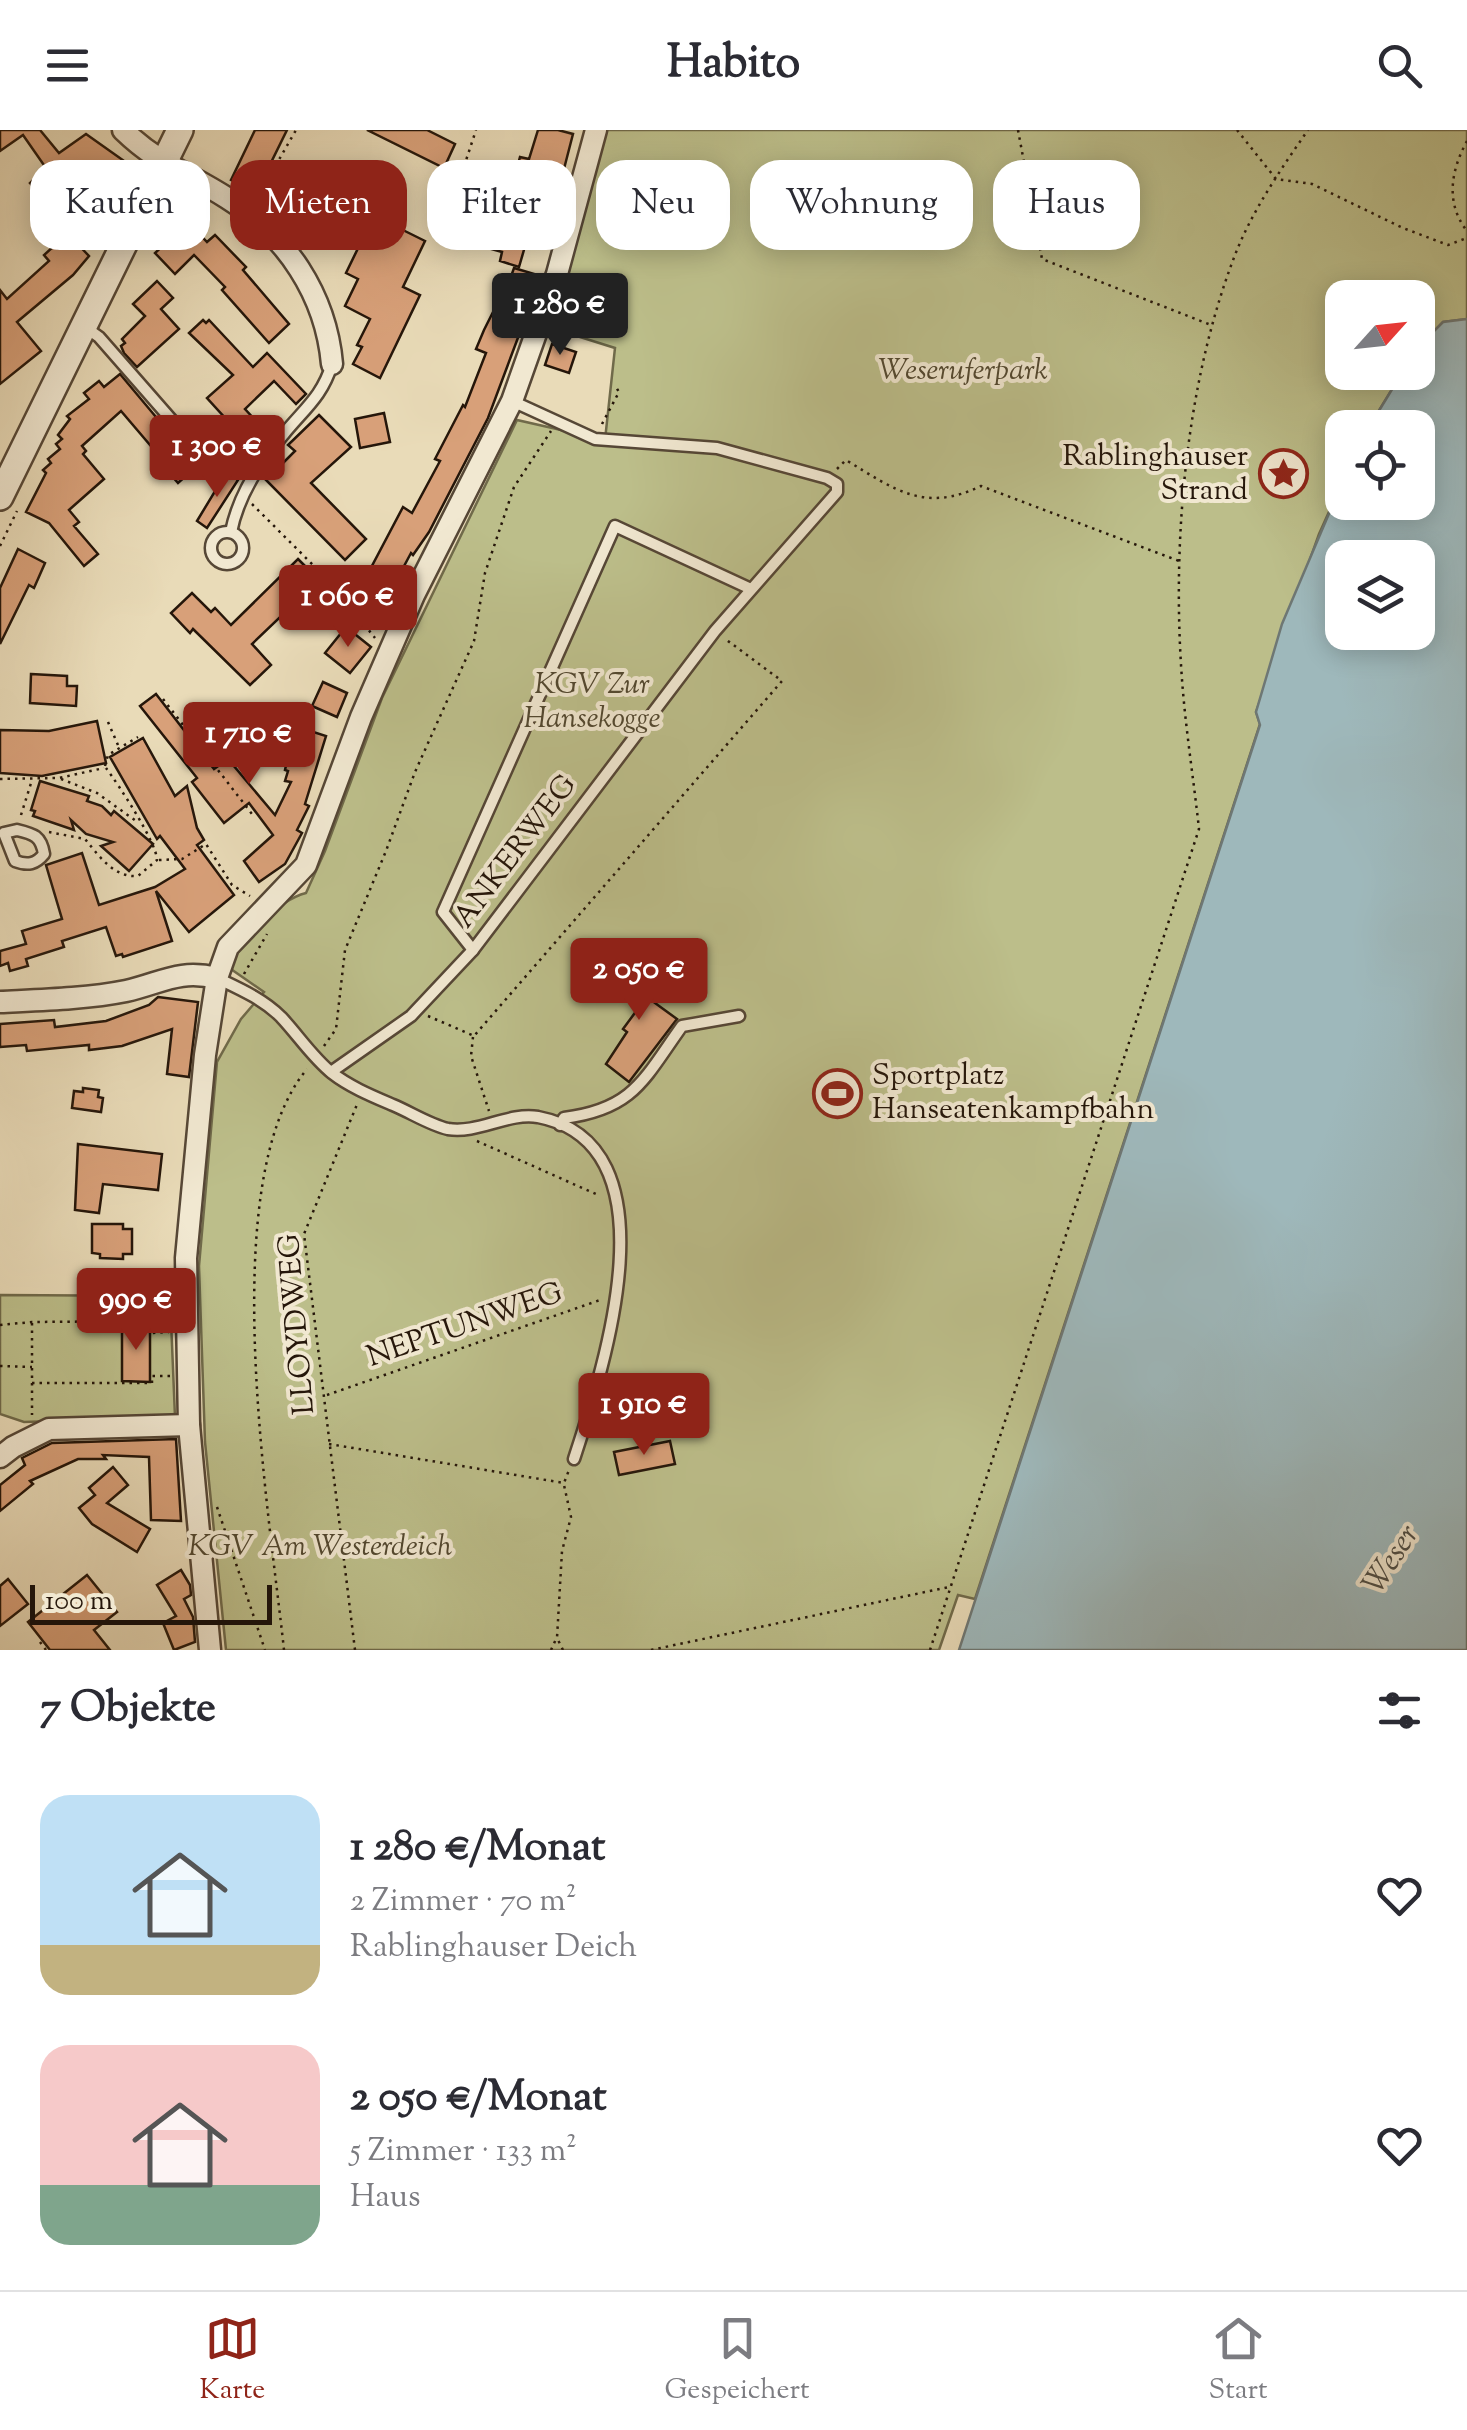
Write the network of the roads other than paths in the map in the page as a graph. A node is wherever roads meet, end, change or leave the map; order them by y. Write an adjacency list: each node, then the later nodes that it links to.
1 (123, 130): 4 (street)
2 (180, 130): 5 (street)
3 (596, 130): 10 (street)
4 (159, 160)
5 (166, 160)
6 (210, 190): 9 (street)
7 (122, 250): 8 (street)
8 (84, 326): 11 (lane); 12 (street)
9 (332, 364): 13 (lane)
10 (512, 402): 14 (lane, ANKERWEG); 17 (street)
11 (211, 465)
12 (0, 497)
13 (231, 532)
14 (752, 589): 16 (lane, ANKERWEG); 16 (lane)
15 (2, 828): 15 (lane)
16 (474, 950): 20 (lane, ANKERWEG)
17 (217, 978): 18 (street); 20 (lane); 22 (street)
18 (0, 1002)
19 (740, 1016): 21 (lane)
20 (331, 1072): 21 (lane)
21 (560, 1125): 24 (lane)
22 (189, 1426): 23 (street); 25 (street)
23 (0, 1458)
24 (574, 1459)
25 (210, 1650)

